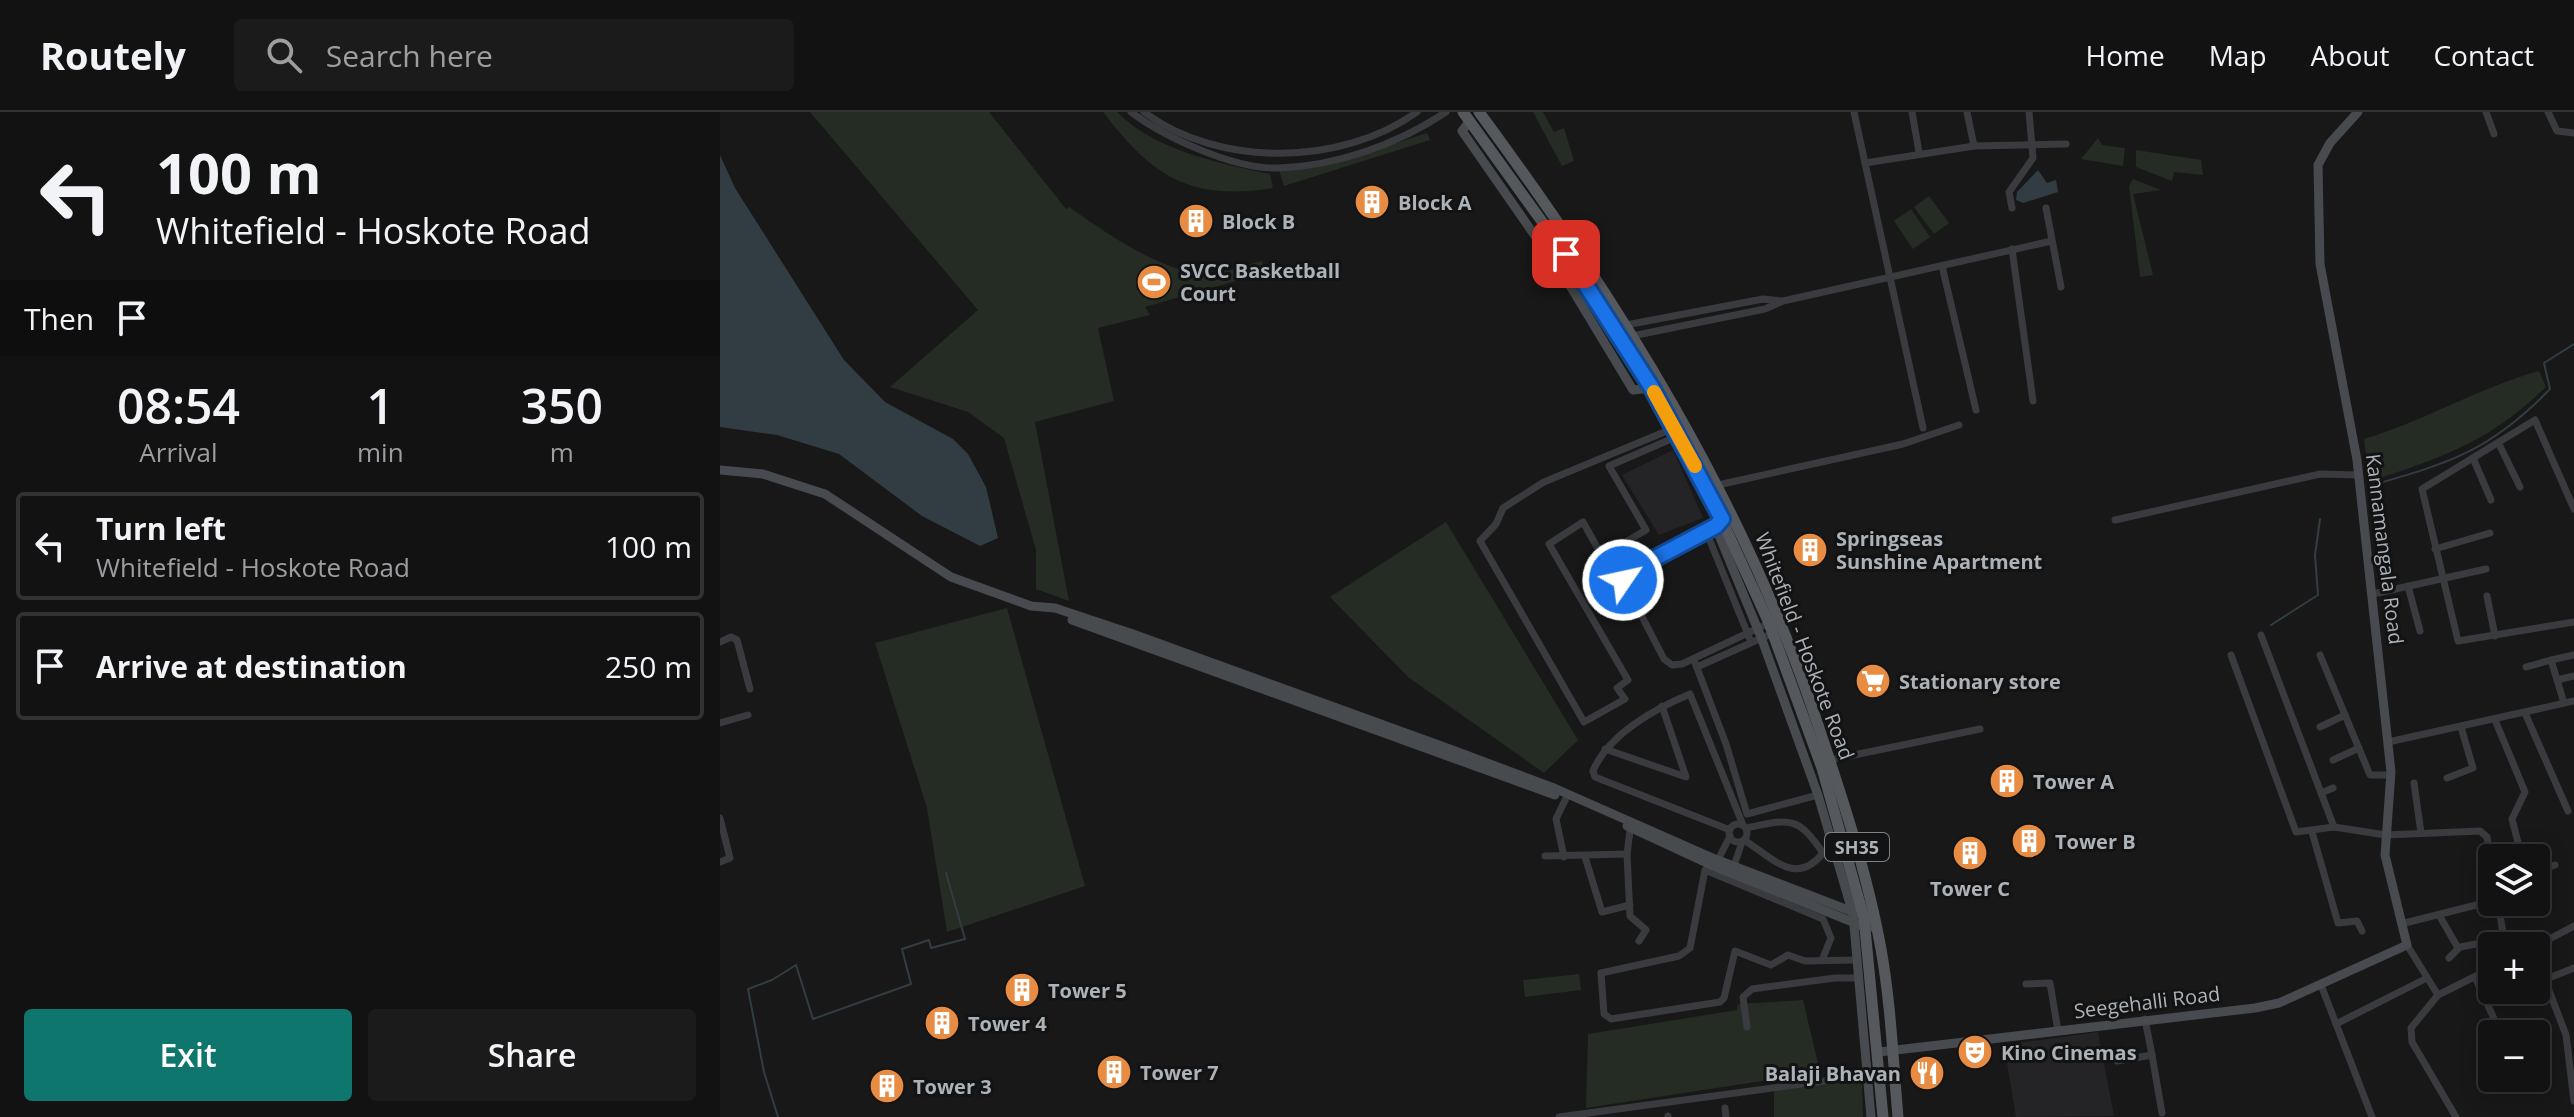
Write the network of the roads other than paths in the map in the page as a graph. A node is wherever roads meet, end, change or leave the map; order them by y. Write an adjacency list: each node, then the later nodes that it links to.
1 (1131, 112): 4 (street)
2 (1144, 112): 3 (street)
3 (1417, 112)
4 (1446, 112)
5 (1479, 112): 23 (main road, Whitefield - Hoskote Road / SH35)
6 (1854, 112): 20 (street)
7 (1912, 112): 19 (street)
8 (1967, 112): 18 (street)
9 (2029, 112): 17 (street)
10 (2358, 112): 40 (street, Kannamangala Road)
11 (2486, 112): 15 (street)
12 (2548, 112): 14 (street)
13 (1466, 117): 23 (main road, Whitefield - Hoskote Road / SH35); 31 (street)
14 (2574, 133)
15 (2494, 134)
16 (2066, 144): 17 (street)
17 (2032, 145): 18 (street); 21 (street)
18 (1974, 146): 19 (street)
19 (1919, 152): 20 (street)
20 (1865, 163): 27 (street)
21 (2012, 208)
22 (2046, 208): 24 (street)
23 (1560, 235): 30 (main road, Whitefield - Hoskote Road / SH35); 31 (main road, Whitefield - Hoskote Road / SH35)
24 (2052, 241): 25 (street); 28 (street)
25 (2012, 249): 26 (street); 32 (street)
26 (1942, 266): 27 (street); 33 (street)
27 (1889, 278): 29 (street); 35 (street)
28 (2061, 287)
29 (1783, 301): 30 (street); 30 (street)
30 (1629, 331): 41 (main road, Whitefield - Hoskote Road / SH35)
31 (1652, 388): 36 (main road, Whitefield - Hoskote Road / SH35)
32 (2033, 401)
33 (1976, 410)
34 (1959, 425): 41 (street)
35 (1923, 428)
36 (1676, 432): 36 (street); 46 (main road, Whitefield - Hoskote Road / SH35)
37 (2499, 444): 38 (street); 42 (street); 44 (street)
38 (2473, 458): 43 (street); 48 (street)
39 (720, 470): 92 (street)
40 (2359, 475): 45 (street); 52 (street, Kannamangala Road)
41 (1718, 485): 84 (main road, Whitefield - Hoskote Road / SH35)
42 (2520, 487)
43 (2491, 500)
44 (2574, 509)
45 (2115, 520)
46 (1715, 525): 55 (main road, Whitefield - Hoskote Road / SH35); 59 (street); 65 (street)
47 (2490, 533): 48 (street)
48 (2435, 549): 50 (street)
49 (2486, 569): 50 (street)
50 (2442, 579): 51 (street); 58 (street)
51 (2408, 586): 52 (street); 56 (street)
52 (2373, 594): 81 (street, Kannamangala Road)
53 (2487, 596): 58 (street)
54 (2574, 622): 58 (street)
55 (1766, 631): 59 (street); 91 (street); 120 (main road, Whitefield - Hoskote Road / SH35)
56 (2420, 631)
57 (2261, 635): 90 (street)
58 (2495, 636)
59 (1750, 638): 65 (street)
60 (720, 642): 69 (street)
61 (2231, 655): 98 (street)
62 (2320, 655): 75 (street)
63 (2574, 655): 64 (street)
64 (2551, 660): 66 (street); 68 (street)
65 (1696, 664): 91 (street)
66 (2526, 667)
67 (2574, 676): 68 (street)
68 (2557, 680): 71 (street)
69 (750, 689)
70 (2574, 701): 71 (street)
71 (2564, 703): 73 (street)
72 (1662, 706): 83 (street); 83 (street); 96 (street)
73 (2525, 713): 76 (street); 93 (street)
74 (748, 715): 77 (street)
75 (2345, 715): 78 (street); 82 (street)
76 (2495, 720): 79 (street); 104 (street)
77 (720, 723)
78 (2320, 727)
79 (2461, 727): 81 (street); 87 (street)
80 (1980, 729): 84 (street)
81 (2388, 742): 86 (street, Kannamangala Road)
82 (2359, 748): 85 (street); 86 (street)
83 (1605, 749): 99 (street)
84 (1830, 760): 120 (main road, Whitefield - Hoskote Road / SH35)
85 (2333, 760)
86 (2391, 775): 101 (street, Kannamangala Road)
87 (2447, 778)
88 (2414, 783): 100 (street)
89 (2333, 788): 90 (street)
90 (2321, 793): 97 (street)
91 (1818, 795): 106 (street)
92 (1567, 796): 95 (street); 109 (street)
93 (2568, 811)
94 (720, 818): 112 (street)
95 (1630, 824): 107 (street); 111 (street); 115 (street)
96 (1745, 826): 99 (street); 102 (street); 105 (street)
97 (2334, 827): 98 (street); 101 (street)
98 (2312, 832): 123 (street)
99 (1730, 833): 102 (street); 111 (street)
100 (2421, 833): 101 (street); 103 (street)
101 (2386, 835): 121 (street, Kannamangala Road)
102 (1743, 841): 105 (street); 114 (street)
103 (2487, 844)
104 (2518, 844)
105 (1823, 853): 106 (street)
106 (1836, 853): 120 (street)
107 (1627, 854): 110 (street); 117 (street)
108 (1545, 856): 109 (street)
109 (1564, 857): 110 (street)
110 (1585, 857): 117 (street)
111 (1718, 860): 114 (street)
112 (720, 862)
113 (2555, 865): 116 (street)
114 (1734, 866): 120 (street)
115 (1706, 867): 120 (street); 130 (street); 130 (street)
116 (2550, 867)
117 (1630, 905): 125 (street)
118 (2478, 905): 119 (street)
119 (2439, 915): 121 (street); 128 (street)
120 (1864, 921): 131 (street); 147 (main road, Whitefield - Hoskote Road / SH35); 148 (main road, Whitefield - Hoskote Road / SH35)
121 (2401, 924): 126 (street, Kannamangala Road)
122 (2574, 926): 124 (street)
123 (2362, 931)
124 (2550, 939)
125 (1639, 941)
126 (2407, 945): 137 (street, Kannamangala Road); 139 (street, Seegehalli Road)
127 (2478, 946): 128 (street)
128 (2458, 948): 129 (street)
129 (2449, 958)
130 (1822, 960): 131 (street)
131 (1856, 960): 136 (street)
132 (2574, 968): 135 (street)
133 (2478, 975): 134 (street)
134 (2475, 977): 140 (street); 143 (street)
135 (2550, 977)
136 (1859, 978): 145 (street); 151 (street)
137 (2427, 978): 140 (street, Kannamangala Road); 144 (street)
138 (2026, 984): 146 (street)
139 (2321, 985): 142 (street, Seegehalli Road); 144 (street)
140 (2438, 995): 159 (street)
141 (2550, 1002): 152 (street)
142 (2145, 1019): 146 (street, Seegehalli Road); 149 (street)
143 (2495, 1020)
144 (2336, 1024): 158 (street)
145 (1747, 1027)
146 (2058, 1031): 147 (street, Seegehalli Road)
147 (1895, 1049): 148 (street, Seegehalli Road); 157 (main road, Whitefield - Hoskote Road / SH35)
148 (1879, 1052): 156 (main road, Whitefield - Hoskote Road / SH35)
149 (2152, 1055): 150 (street); 153 (street)
150 (2117, 1061)
151 (1869, 1075): 154 (street); 155 (street)
152 (2574, 1101)
153 (2162, 1113)
154 (1559, 1117)
155 (1871, 1117)
156 (1883, 1117)
157 (1898, 1117)
158 (2372, 1117)
159 (2456, 1117)

